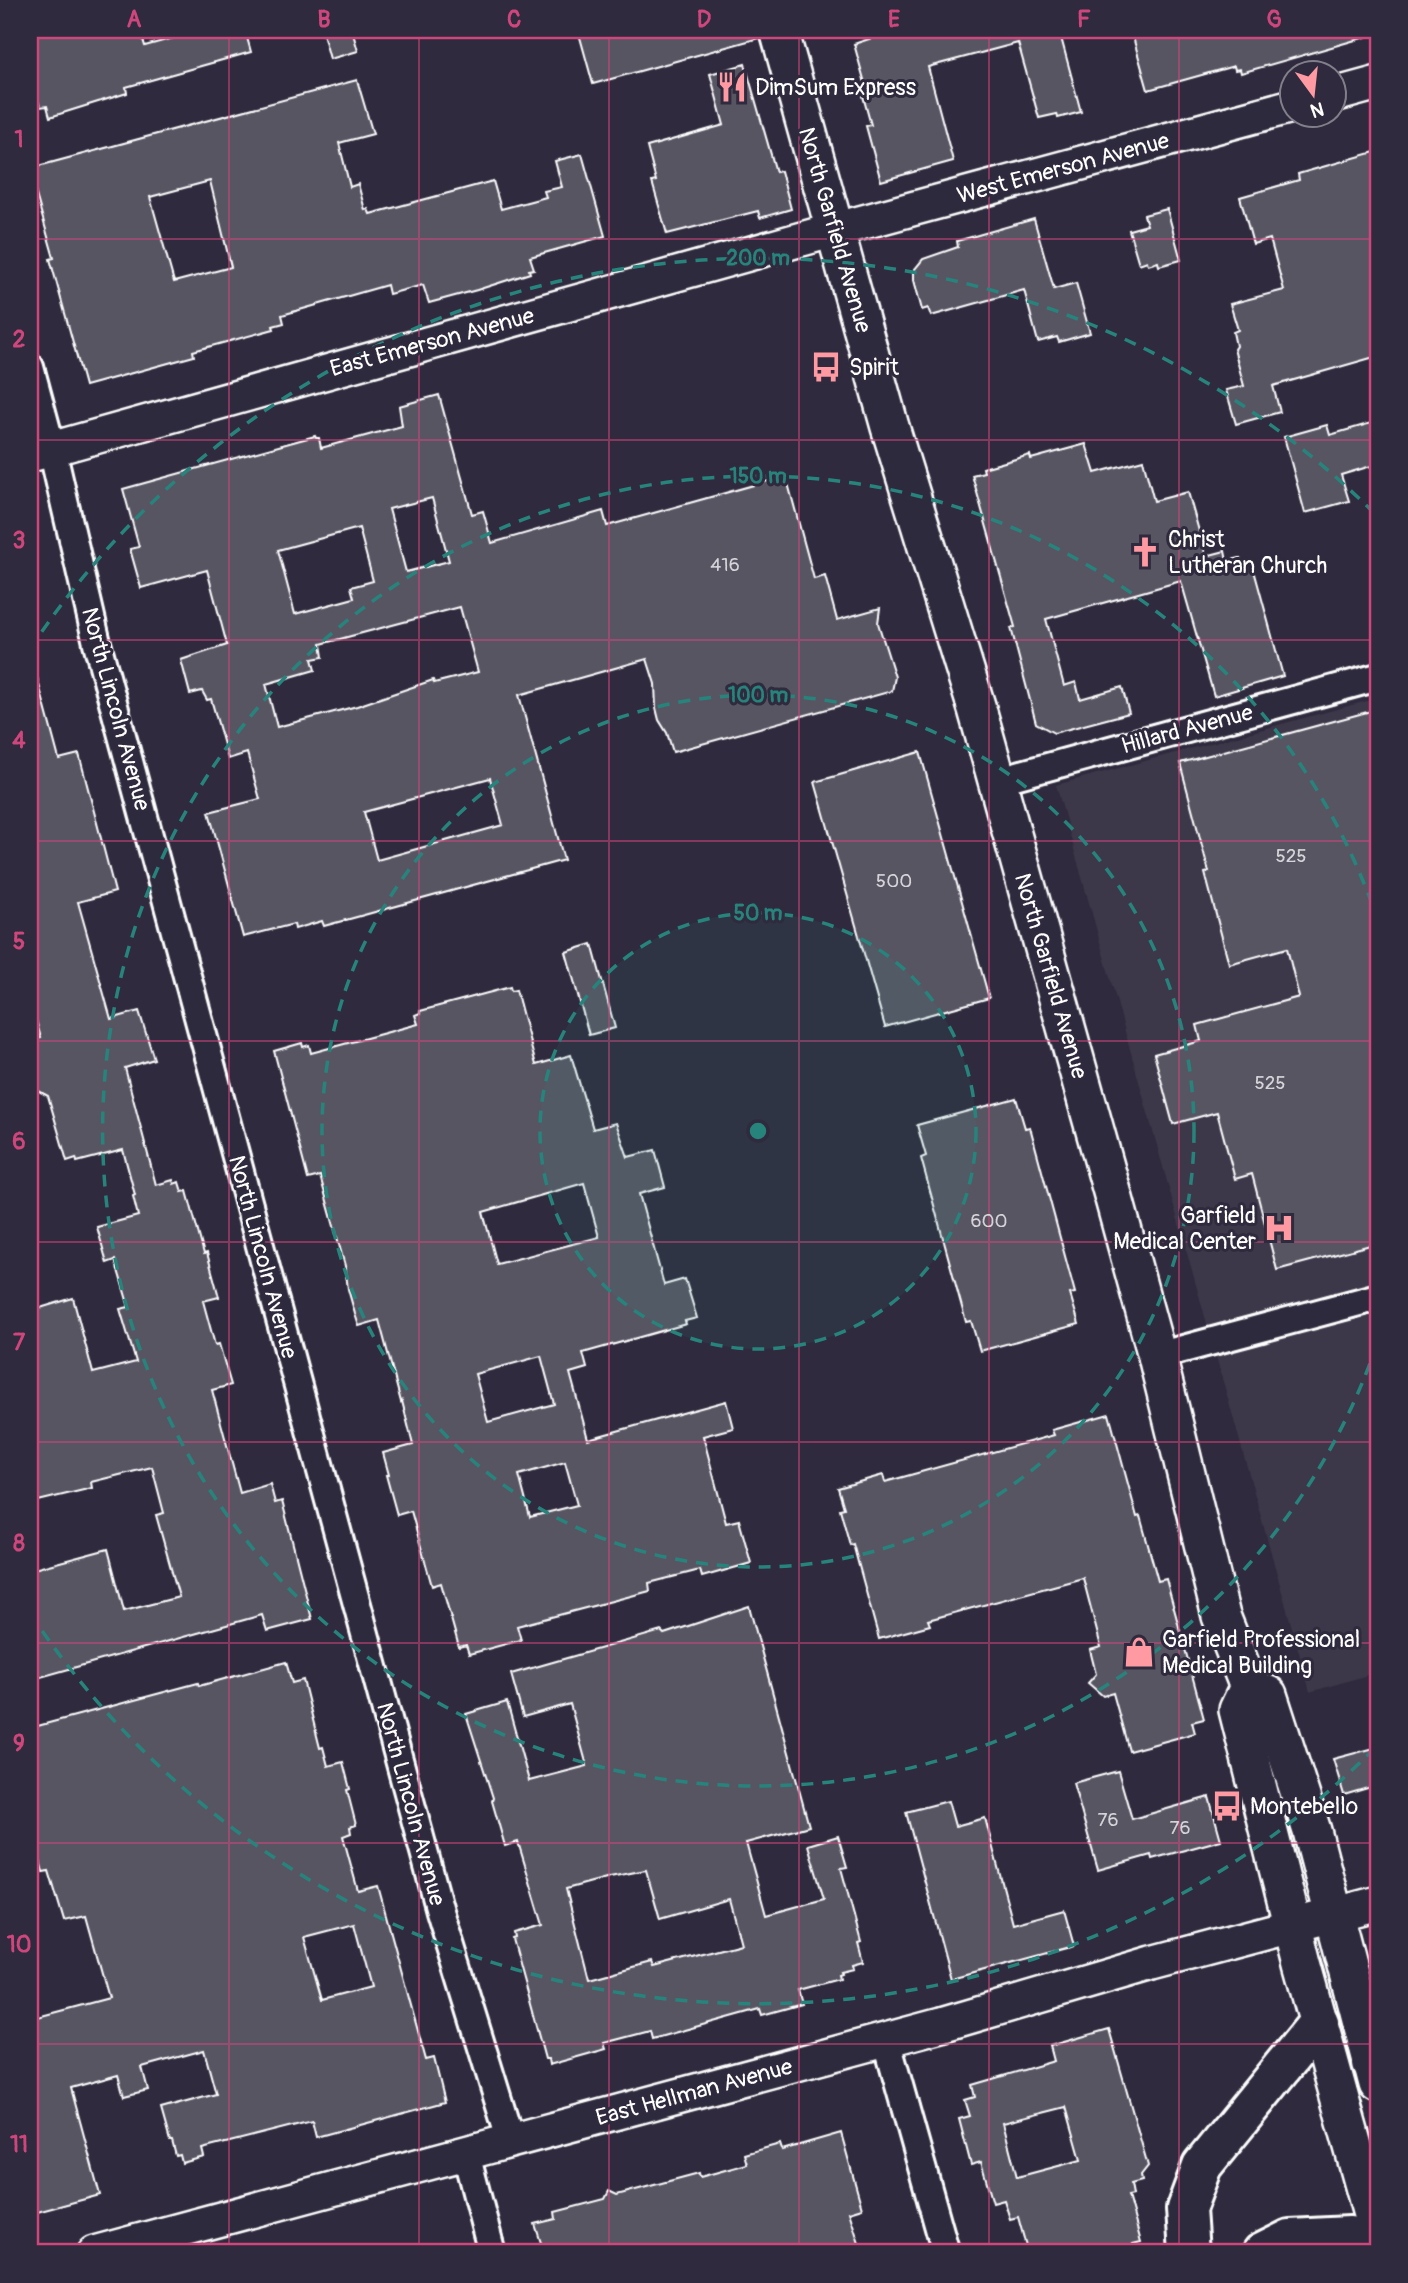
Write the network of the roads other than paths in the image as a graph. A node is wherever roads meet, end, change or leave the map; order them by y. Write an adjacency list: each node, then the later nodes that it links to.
1 (779, 30): 5 (main road, North Garfield Avenue)
2 (1378, 83): 3 (street)
3 (1348, 91)
4 (1278, 110): 5 (street, West Emerson Avenue)
5 (834, 230): 7 (street, East Emerson Avenue); 9 (main road, North Garfield Avenue)
6 (30, 367): 7 (street, North Lincoln Avenue)
7 (41, 452): 19 (street, North Lincoln Avenue)
8 (1378, 677): 9 (street, Hillard Avenue)
9 (996, 781): 11 (main road, North Garfield Avenue)
10 (1378, 1297): 11 (street)
11 (1157, 1356): 12 (main road, North Garfield Avenue)
12 (1249, 1687): 14 (main road); 15 (main road)
13 (1378, 1903): 14 (street, East Hellman Avenue)
14 (1332, 1914): 15 (street, East Hellman Avenue); 18 (main road)
15 (1293, 1924): 16 (main road); 17 (street, East Hellman Avenue)
16 (1319, 2022): 21 (main road); 26 (highway)
17 (886, 2039): 19 (street, East Hellman Avenue); 25 (street)
18 (1376, 2071)
19 (511, 2142): 20 (street, East Hellman Avenue)
20 (466, 2154): 23 (street, East Hellman Avenue); 24 (street)
21 (1378, 2236)
22 (1378, 2248): 27 (highway)
23 (94, 2253)
24 (492, 2253)
25 (946, 2253)
26 (1189, 2253)
27 (1262, 2253)

